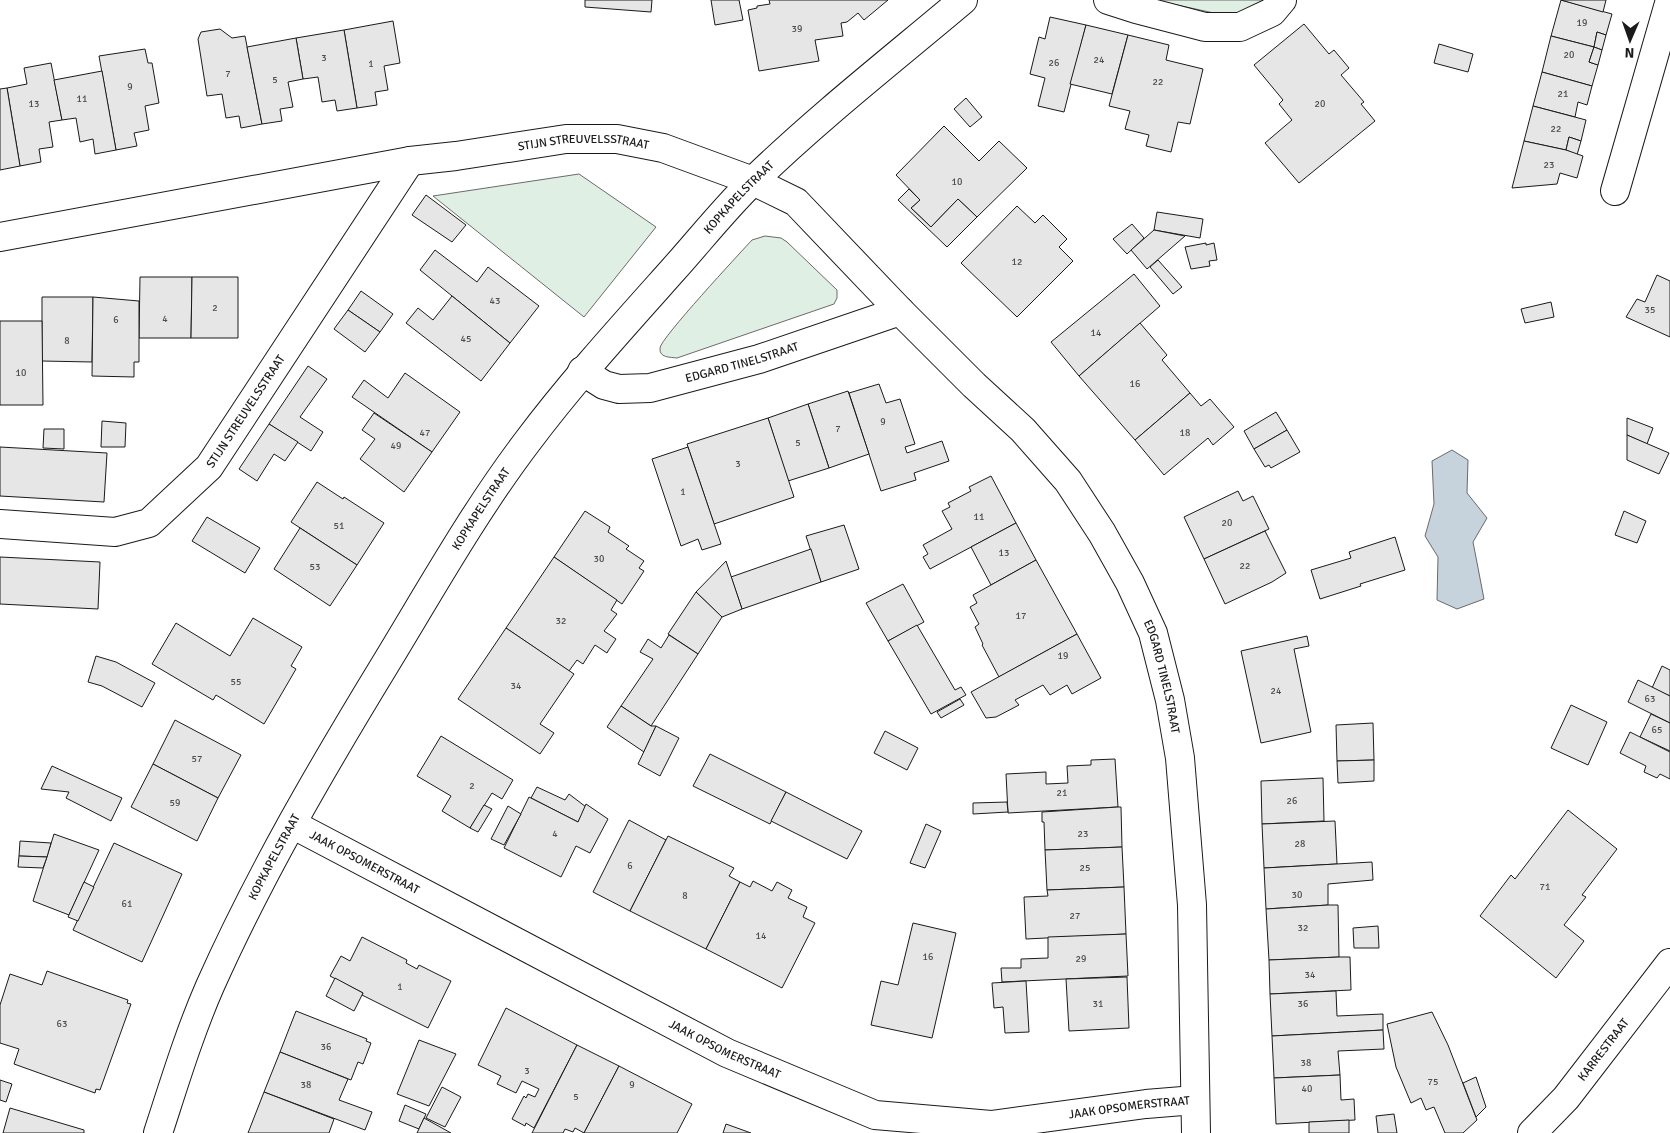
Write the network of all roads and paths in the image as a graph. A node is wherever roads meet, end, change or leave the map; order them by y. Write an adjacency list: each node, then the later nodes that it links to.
1 (963, 0): 6 (street, KOPKAPELSTRAAT)
2 (1108, 0): 3 (street)
3 (1282, 0)
4 (1670, 0): 7 (street)
5 (410, 161): 6 (street, STIJN STREUVELSSTRAAT); 8 (street, STIJN STREUVELSSTRAAT); 11 (street, STIJN STREUVELSSTRAAT)
6 (753, 181): 9 (street, EDGARD TINELSTRAAT); 10 (street, KOPKAPELSTRAAT)
7 (1615, 191)
8 (0, 236)
9 (900, 311): 10 (street, EDGARD TINELSTRAAT); 14 (street, EDGARD TINELSTRAAT)
10 (582, 371): 12 (street, KOPKAPELSTRAAT)
11 (0, 524)
12 (292, 824): 14 (street, JAAK OPSOMERSTRAAT); 15 (street, KOPKAPELSTRAAT)
13 (1670, 963): 17 (street, KARRESTRAAT)
14 (1195, 1100): 16 (street, EDGARD TINELSTRAAT)
15 (158, 1133)
16 (1196, 1133)
17 (1532, 1133)

